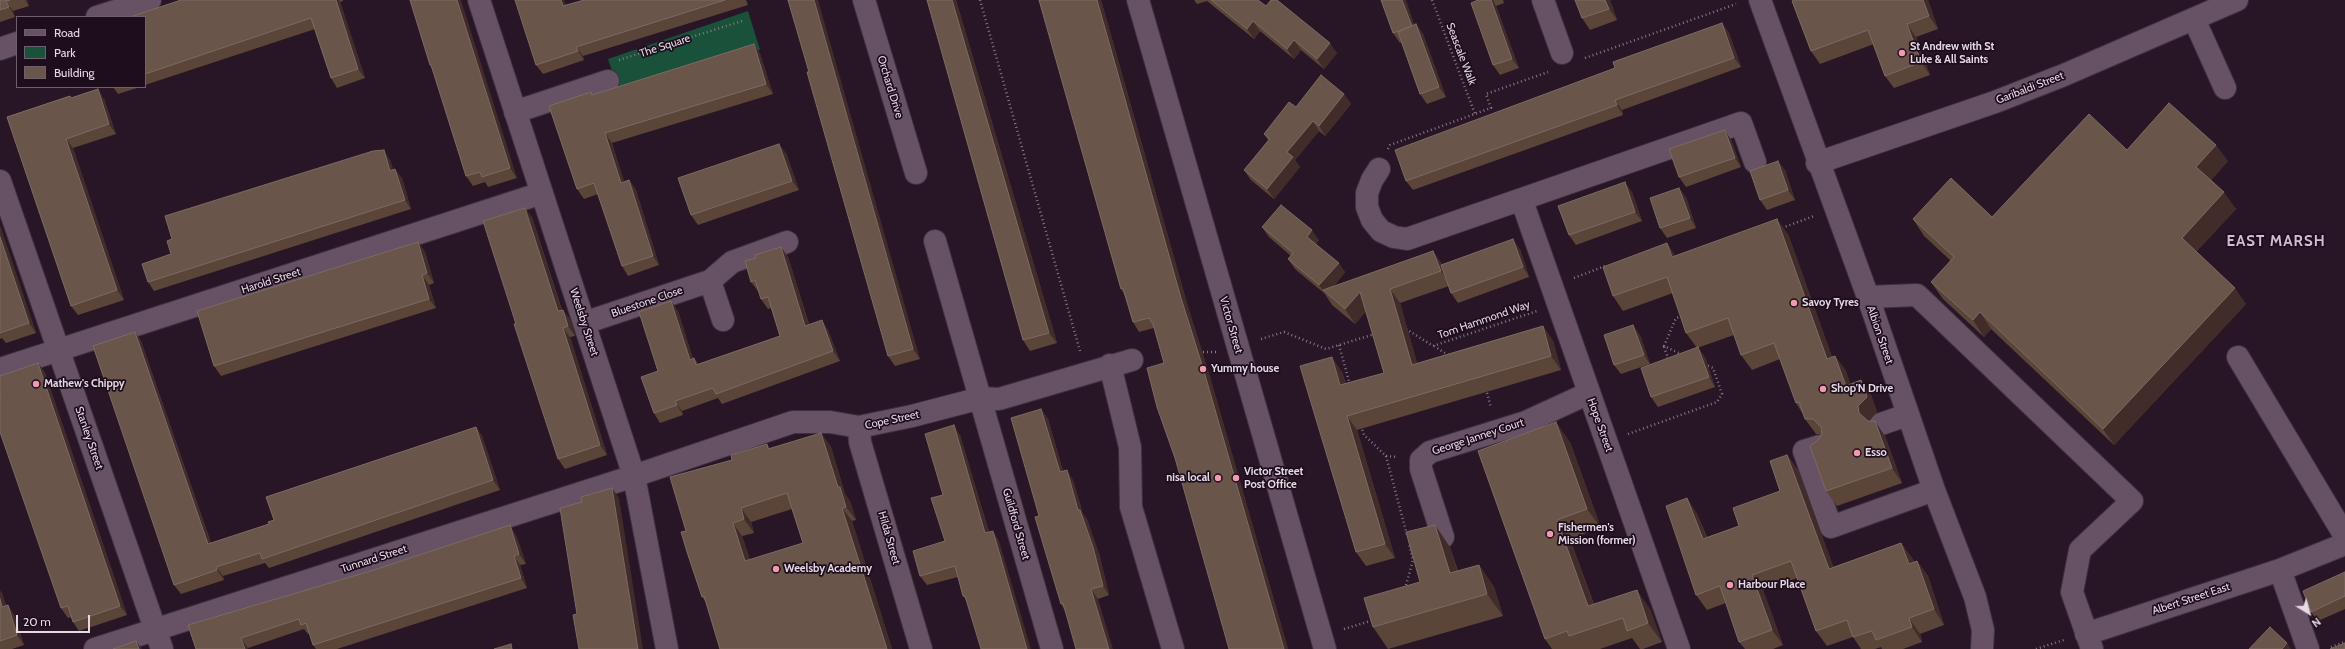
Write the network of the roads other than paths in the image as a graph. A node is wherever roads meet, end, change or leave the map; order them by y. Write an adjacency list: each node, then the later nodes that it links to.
1 (150, 0): 8 (street)
2 (478, 0): 15 (street, Weelsby Street)
3 (864, 0): 19 (street, Orchard Drive)
4 (1138, 0): 48 (street, Victor Street)
5 (1543, 0): 12 (street)
6 (1760, 0): 17 (street, Albion Street)
7 (2237, 0): 9 (street, Garibaldi Street)
8 (101, 16)
9 (2194, 19): 14 (street); 17 (street, Garibaldi Street)
10 (16, 43): 11 (street)
11 (0, 49)
12 (1562, 53)
13 (608, 81): 15 (street)
14 (2225, 88)
15 (515, 112): 21 (street, Weelsby Street)
16 (1755, 162): 22 (street)
17 (1818, 163): 26 (street, Albion Street)
18 (1379, 169): 22 (street)
19 (916, 174)
20 (0, 181): 29 (street, Stanley Street)
21 (542, 193): 28 (street, Weelsby Street); 29 (street, Harold Street)
22 (1522, 200): 34 (street, Hope Street)
23 (787, 242): 25 (street, Bluestone Close)
24 (935, 242): 35 (street)
25 (710, 281): 27 (street); 28 (street, Bluestone Close)
26 (1868, 297): 36 (street, Albion Street); 47 (street)
27 (723, 320)
28 (584, 323): 40 (street, Weelsby Street)
29 (59, 350): 33 (street, Harold Street); 46 (street, Stanley Street)
30 (2238, 357): 42 (street)
31 (1132, 360): 32 (street, Cope Street)
32 (1110, 365): 35 (street, Cope Street); 53 (street)
33 (0, 368)
34 (1589, 393): 43 (street, George Janney Court); 54 (street, Hope Street)
35 (981, 398): 38 (street, Cope Street); 52 (street, Guildford Street)
36 (1907, 415): 37 (street); 41 (street, Albion Street)
37 (1881, 424)
38 (859, 427): 40 (street, Cope Street); 51 (street, Hilda Street)
39 (1820, 446): 41 (street)
40 (643, 472): 46 (street, Tunnard Street); 50 (street, Weelsby Street)
41 (1934, 490): 55 (street, Albion Street)
42 (2345, 536)
43 (1443, 537)
44 (2345, 544): 45 (street, Albert Street East)
45 (2280, 570): 47 (street, Albert Street East); 56 (street)
46 (159, 640): 49 (street, Tunnard Street)
47 (2089, 641)
48 (1323, 642)
49 (95, 649)
50 (667, 649)
51 (921, 649)
52 (1052, 649)
53 (1173, 649)
54 (1679, 649)
55 (1982, 649)
56 (2308, 649)

